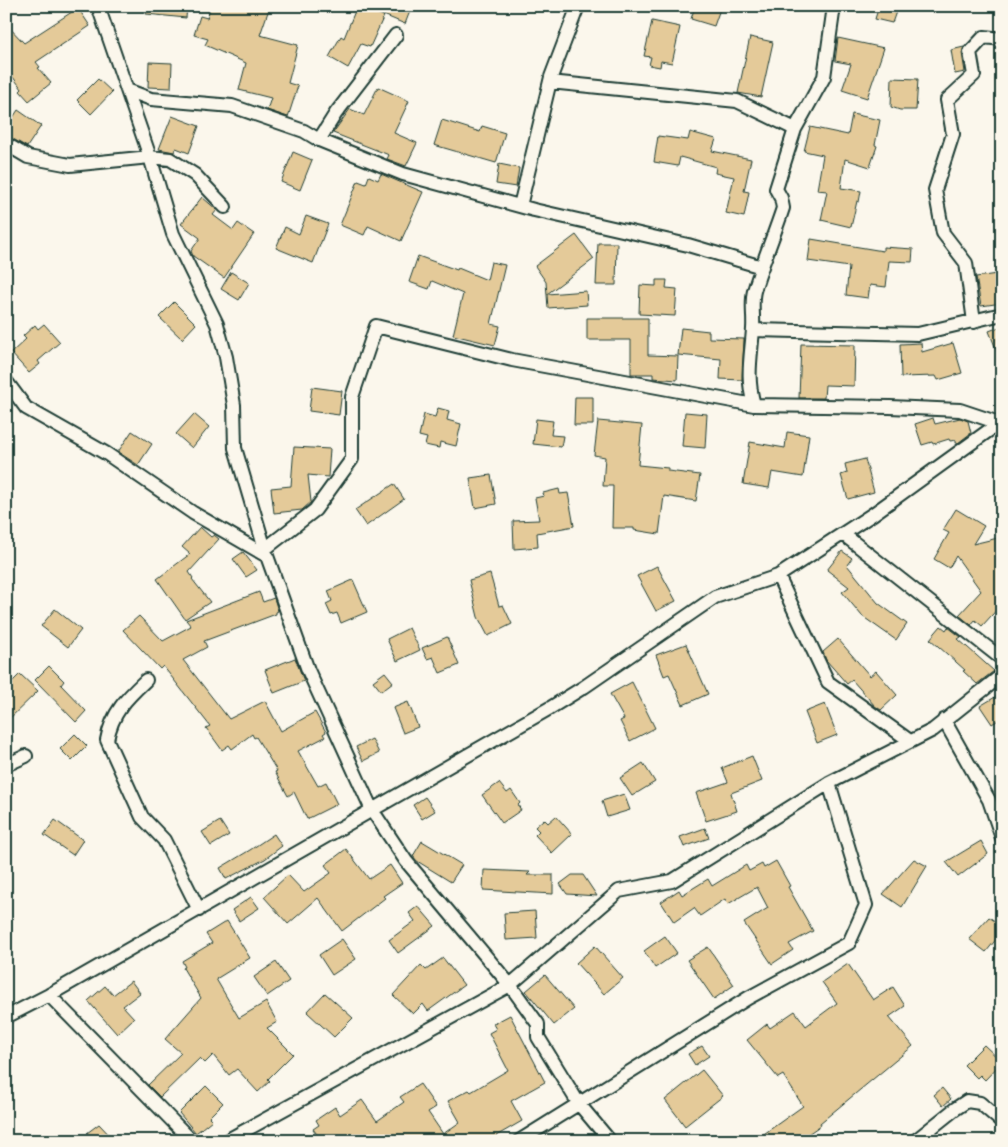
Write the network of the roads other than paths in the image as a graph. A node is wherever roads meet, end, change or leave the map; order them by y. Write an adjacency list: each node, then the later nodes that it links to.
1 (98, 6): 7 (street)
2 (578, 6): 6 (street)
3 (834, 6): 8 (street)
4 (396, 35): 9 (street)
5 (1002, 39): 16 (street)
6 (550, 82): 8 (street); 12 (street)
7 (128, 90): 9 (street); 11 (street)
8 (795, 129): 14 (street)
9 (319, 140): 12 (street)
10 (6, 144): 11 (street)
11 (150, 157): 13 (street); 22 (street)
12 (520, 206): 14 (street)
13 (226, 207)
14 (762, 267): 17 (street)
15 (1002, 314): 16 (street)
16 (974, 322): 17 (street)
17 (753, 330): 19 (street)
18 (6, 381): 22 (street)
19 (754, 405): 20 (street); 22 (street)
20 (1000, 422): 21 (street)
21 (843, 534): 23 (street); 24 (street)
22 (266, 552): 32 (street)
23 (778, 576): 28 (street); 32 (street)
24 (1002, 659)
25 (1002, 675): 27 (street)
26 (146, 680): 34 (street)
27 (944, 720): 28 (street); 33 (street)
28 (910, 741): 31 (street)
29 (26, 756): 30 (street)
30 (6, 765)
31 (829, 783): 35 (street); 38 (street)
32 (372, 810): 34 (street); 35 (street)
33 (1002, 838)
34 (199, 910): 36 (street)
35 (510, 986): 38 (street); 41 (street)
36 (49, 996): 37 (street); 40 (street)
37 (6, 1017)
38 (579, 1104): 42 (street); 43 (street)
39 (1002, 1122): 44 (street)
40 (192, 1141)
41 (226, 1141)
42 (519, 1141)
43 (610, 1141)
44 (915, 1141)

